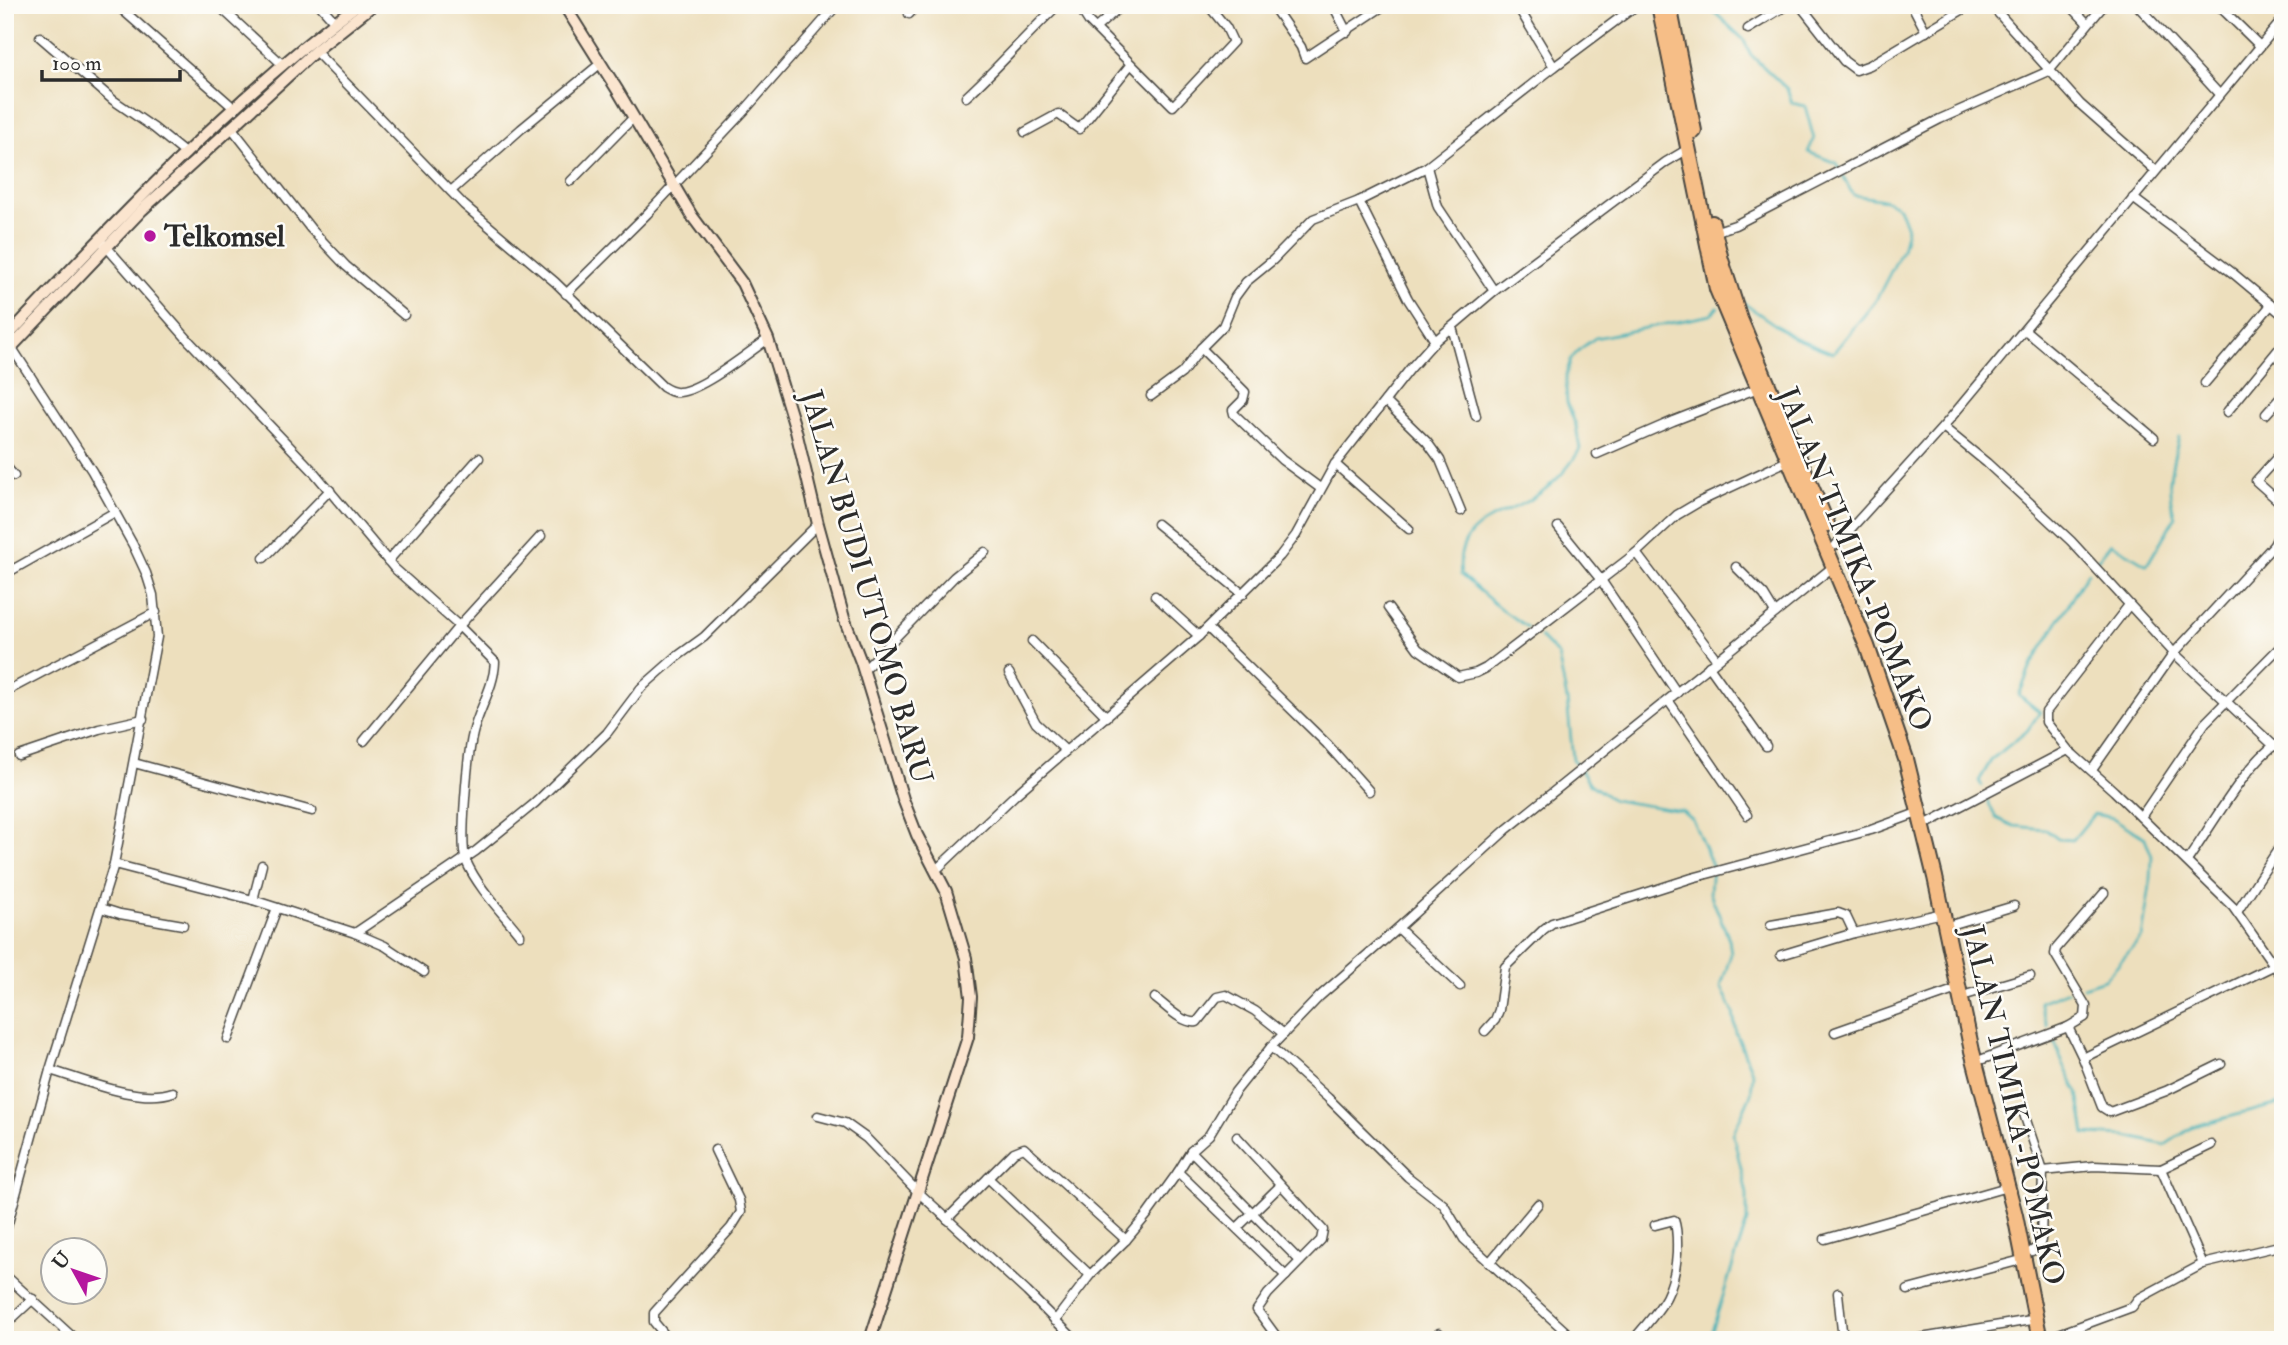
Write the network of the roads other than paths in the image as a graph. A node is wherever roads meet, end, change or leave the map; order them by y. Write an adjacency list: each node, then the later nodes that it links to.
1 (117, 5): 48 (street)
2 (218, 5): 43 (street)
3 (320, 5): 31 (street)
4 (373, 5): 28 (street)
5 (564, 5): 41 (street, JALAN BUDI UTOMO BARU)
6 (836, 5): 57 (street)
7 (917, 5): 29 (street)
8 (1058, 5): 47 (street)
9 (1078, 5): 33 (street)
10 (1122, 5): 33 (street)
11 (1208, 5): 42 (street)
12 (1272, 5): 35 (street)
13 (1333, 5): 35 (street)
14 (1385, 5): 35 (street)
15 (1517, 5): 44 (street)
16 (1637, 5): 44 (street)
17 (1659, 5): 37 (highway, JALAN TIMIKA-POMAKO)
18 (1669, 5): 37 (highway, JALAN TIMIKA-POMAKO)
19 (1787, 5): 34 (street)
20 (1800, 5): 36 (street)
21 (1912, 5): 36 (street)
22 (1970, 5): 36 (street)
23 (1991, 5): 45 (street)
24 (2070, 5): 32 (street)
25 (2104, 5): 32 (street)
26 (2137, 5): 46 (street)
27 (2218, 5): 39 (street)
28 (356, 10): 31 (street); 40 (street)
29 (909, 14)
30 (2283, 19): 39 (street)
31 (335, 22): 43 (street)
32 (2087, 23): 45 (street)
33 (1096, 28): 42 (street)
34 (1748, 29)
35 (1347, 32)
36 (1926, 32)
37 (1670, 36): 52 (highway, JALAN TIMIKA-POMAKO); 61 (highway, JALAN TIMIKA-POMAKO)
38 (40, 37): 53 (street)
39 (2260, 46): 46 (street)
40 (315, 51): 50 (street); 58 (street)
41 (601, 63): 49 (street, JALAN BUDI UTOMO BARU); 58 (street)
42 (1131, 64): 51 (street)
43 (283, 65): 48 (street)
44 (1554, 67): 54 (street)
45 (2049, 71): 55 (street); 61 (street)
46 (2219, 94): 55 (street)
47 (966, 97)
48 (235, 109): 53 (street)
49 (634, 117): 56 (street); 57 (street, JALAN BUDI UTOMO BARU)
50 (231, 127): 62 (street); 66 (street)
51 (1025, 132)
52 (1688, 149): 63 (street); 76 (highway, JALAN TIMIKA-POMAKO)
53 (186, 154): 62 (street)
54 (1427, 167): 60 (street); 63 (street)
55 (2155, 170): 59 (street)
56 (571, 181)
57 (674, 186): 64 (street); 70 (street, JALAN BUDI UTOMO BARU)
58 (450, 191): 64 (street)
59 (2133, 198): 65 (street); 69 (street)
60 (1359, 201): 71 (street); 74 (street)
61 (1714, 232): 103 (highway, JALAN TIMIKA-POMAKO)
62 (103, 243): 73 (street); 93 (street)
63 (1494, 291): 68 (street)
64 (566, 294): 70 (street)
65 (2272, 305): 67 (street); 75 (street)
66 (404, 315)
67 (2283, 315)
68 (1452, 327): 71 (street); 82 (street)
69 (2025, 330): 83 (street); 84 (street)
70 (768, 339): 97 (street, JALAN BUDI UTOMO BARU)
71 (1435, 341): 79 (street)
72 (2283, 344): 80 (street)
73 (7, 347): 95 (street)
74 (1201, 348): 78 (street); 92 (street)
75 (2204, 383)
76 (1758, 388): 86 (street); 88 (highway, JALAN TIMIKA-POMAKO)
77 (2283, 395): 81 (street)
78 (1151, 396)
79 (1385, 401): 89 (street); 96 (street)
80 (2227, 412)
81 (2266, 414)
82 (1476, 416)
83 (1943, 427): 103 (street); 116 (street)
84 (2154, 438)
85 (2283, 451): 94 (street)
86 (1597, 454)
87 (479, 458): 109 (street)
88 (1789, 460): 106 (street); 110 (highway, JALAN TIMIKA-POMAKO)
89 (1335, 464): 92 (street); 101 (street)
90 (5, 465): 91 (street)
91 (14, 476)
92 (1320, 488): 114 (street)
93 (330, 490): 108 (street); 109 (street)
94 (2283, 505)
95 (115, 512): 112 (street); 118 (street)
96 (1461, 512)
97 (818, 524): 128 (street, JALAN BUDI UTOMO BARU); 151 (street)
98 (1157, 524): 114 (street)
99 (2283, 525): 104 (street)
100 (1558, 527): 113 (street)
101 (1409, 529)
102 (541, 536): 120 (street)
103 (1836, 545): 148 (highway, JALAN TIMIKA-POMAKO)
104 (2274, 545): 107 (street); 125 (street)
105 (985, 552): 128 (street)
106 (1636, 553): 113 (street); 126 (street)
107 (2283, 554)
108 (264, 558)
109 (388, 561): 120 (street)
110 (1835, 565): 119 (street); 148 (highway, JALAN TIMIKA-POMAKO)
111 (1736, 567): 119 (street)
112 (5, 574)
113 (1601, 579): 117 (street); 131 (street)
114 (1243, 594): 121 (street)
115 (1155, 596): 122 (street)
116 (2129, 605): 125 (street); 139 (street)
117 (1388, 608)
118 (156, 612): 130 (street); 135 (street)
119 (1774, 613): 126 (street)
120 (459, 626): 136 (street); 151 (street)
121 (1208, 628): 122 (street); 145 (street)
122 (1199, 636): 134 (street)
123 (1032, 641): 134 (street)
124 (2283, 644): 133 (street)
125 (2174, 653): 133 (street); 144 (street)
126 (1717, 660): 127 (street)
127 (1709, 667): 131 (street); 138 (street)
128 (863, 670): 155 (street, JALAN BUDI UTOMO BARU)
129 (1009, 673): 140 (street)
130 (5, 692)
131 (1677, 693): 132 (street)
132 (1668, 700): 147 (street); 166 (street)
133 (2224, 702): 137 (street); 149 (street)
134 (1107, 717): 140 (street)
135 (143, 719): 142 (street); 143 (street)
136 (364, 741)
137 (2273, 745): 141 (street); 152 (street)
138 (1766, 746)
139 (2068, 750): 144 (street); 148 (street)
140 (1066, 751): 155 (street)
141 (2283, 751)
142 (19, 757)
143 (134, 764): 146 (street); 153 (street)
144 (2092, 770): 149 (street)
145 (1369, 791)
146 (312, 811)
147 (1747, 815)
148 (1925, 817): 162 (highway, JALAN TIMIKA-POMAKO); 165 (highway, JALAN TIMIKA-POMAKO); 179 (street)
149 (2141, 817): 152 (street)
150 (2283, 842): 161 (street)
151 (465, 858): 167 (street); 169 (street)
152 (2187, 861): 161 (street)
153 (114, 864): 157 (street); 159 (street)
154 (262, 865): 157 (street)
155 (935, 871): 201 (street, JALAN BUDI UTOMO BARU)
156 (2104, 893): 178 (street)
157 (253, 900): 160 (street)
158 (2014, 906): 165 (street)
159 (101, 908): 163 (street); 187 (street)
160 (277, 908): 167 (street); 182 (street)
161 (2236, 912): 171 (street)
162 (1942, 913): 168 (street); 176 (highway, JALAN TIMIKA-POMAKO)
163 (183, 925)
164 (1771, 925): 168 (street)
165 (1954, 925): 176 (highway, JALAN TIMIKA-POMAKO)
166 (1398, 928): 175 (street); 181 (street)
167 (355, 933): 172 (street)
168 (1854, 933): 170 (street)
169 (520, 935)
170 (1781, 955)
171 (2273, 965): 174 (street); 184 (street)
172 (424, 972)
173 (2031, 976): 176 (street)
174 (2283, 978)
175 (1460, 986)
176 (1963, 992): 180 (street); 185 (highway, JALAN TIMIKA-POMAKO); 200 (highway, JALAN TIMIKA-POMAKO)
177 (1155, 998): 181 (street)
178 (2068, 1027): 184 (street); 185 (street)
179 (1485, 1031)
180 (1835, 1031)
181 (1284, 1034): 183 (street)
182 (228, 1039)
183 (1271, 1047): 194 (street); 213 (street)
184 (2083, 1058): 186 (street)
185 (1983, 1059): 211 (highway, JALAN TIMIKA-POMAKO)
186 (2221, 1064)
187 (50, 1070): 188 (street); 207 (street)
188 (173, 1091)
189 (2024, 1114): 196 (street)
190 (818, 1116): 201 (street)
191 (1237, 1137): 199 (street)
192 (2211, 1145): 195 (street)
193 (715, 1150): 227 (street)
194 (1191, 1151): 197 (street); 203 (street)
195 (2161, 1169): 196 (street); 214 (street)
196 (2043, 1171): 211 (street)
197 (1178, 1172): 206 (street); 209 (street)
198 (988, 1178): 204 (street); 209 (street); 216 (street)
199 (1280, 1186): 203 (street); 212 (street)
200 (2007, 1187): 208 (street); 211 (highway, JALAN TIMIKA-POMAKO)
201 (917, 1191): 204 (street); 228 (street, JALAN BUDI UTOMO BARU)
202 (1538, 1204): 213 (street)
203 (1252, 1213): 206 (street); 212 (street)
204 (947, 1219): 222 (street)
205 (1655, 1225): 233 (street)
206 (1238, 1227): 217 (street)
207 (5, 1234)
208 (1825, 1239)
209 (1126, 1240): 216 (street)
210 (2283, 1245): 214 (street)
211 (2029, 1255): 218 (street); 221 (highway, JALAN TIMIKA-POMAKO); 225 (highway, JALAN TIMIKA-POMAKO)
212 (1300, 1261): 217 (street)
213 (1489, 1264): 232 (street)
214 (2203, 1264): 225 (street)
215 (5, 1275): 220 (street)
216 (1090, 1275): 222 (street)
217 (1286, 1276): 230 (street)
218 (1908, 1290)
219 (1838, 1293): 234 (street)
220 (33, 1299): 223 (street); 226 (street)
221 (2037, 1319): 225 (highway, JALAN TIMIKA-POMAKO); 235 (street)
222 (1055, 1321): 229 (street)
223 (5, 1325)
224 (1439, 1333): 231 (street)
225 (2045, 1339)
226 (76, 1340)
227 (669, 1340)
228 (870, 1340)
229 (1074, 1340)
230 (1279, 1340)
231 (1432, 1340)
232 (1575, 1340)
233 (1633, 1340)
234 (1843, 1340)
235 (1909, 1340)

